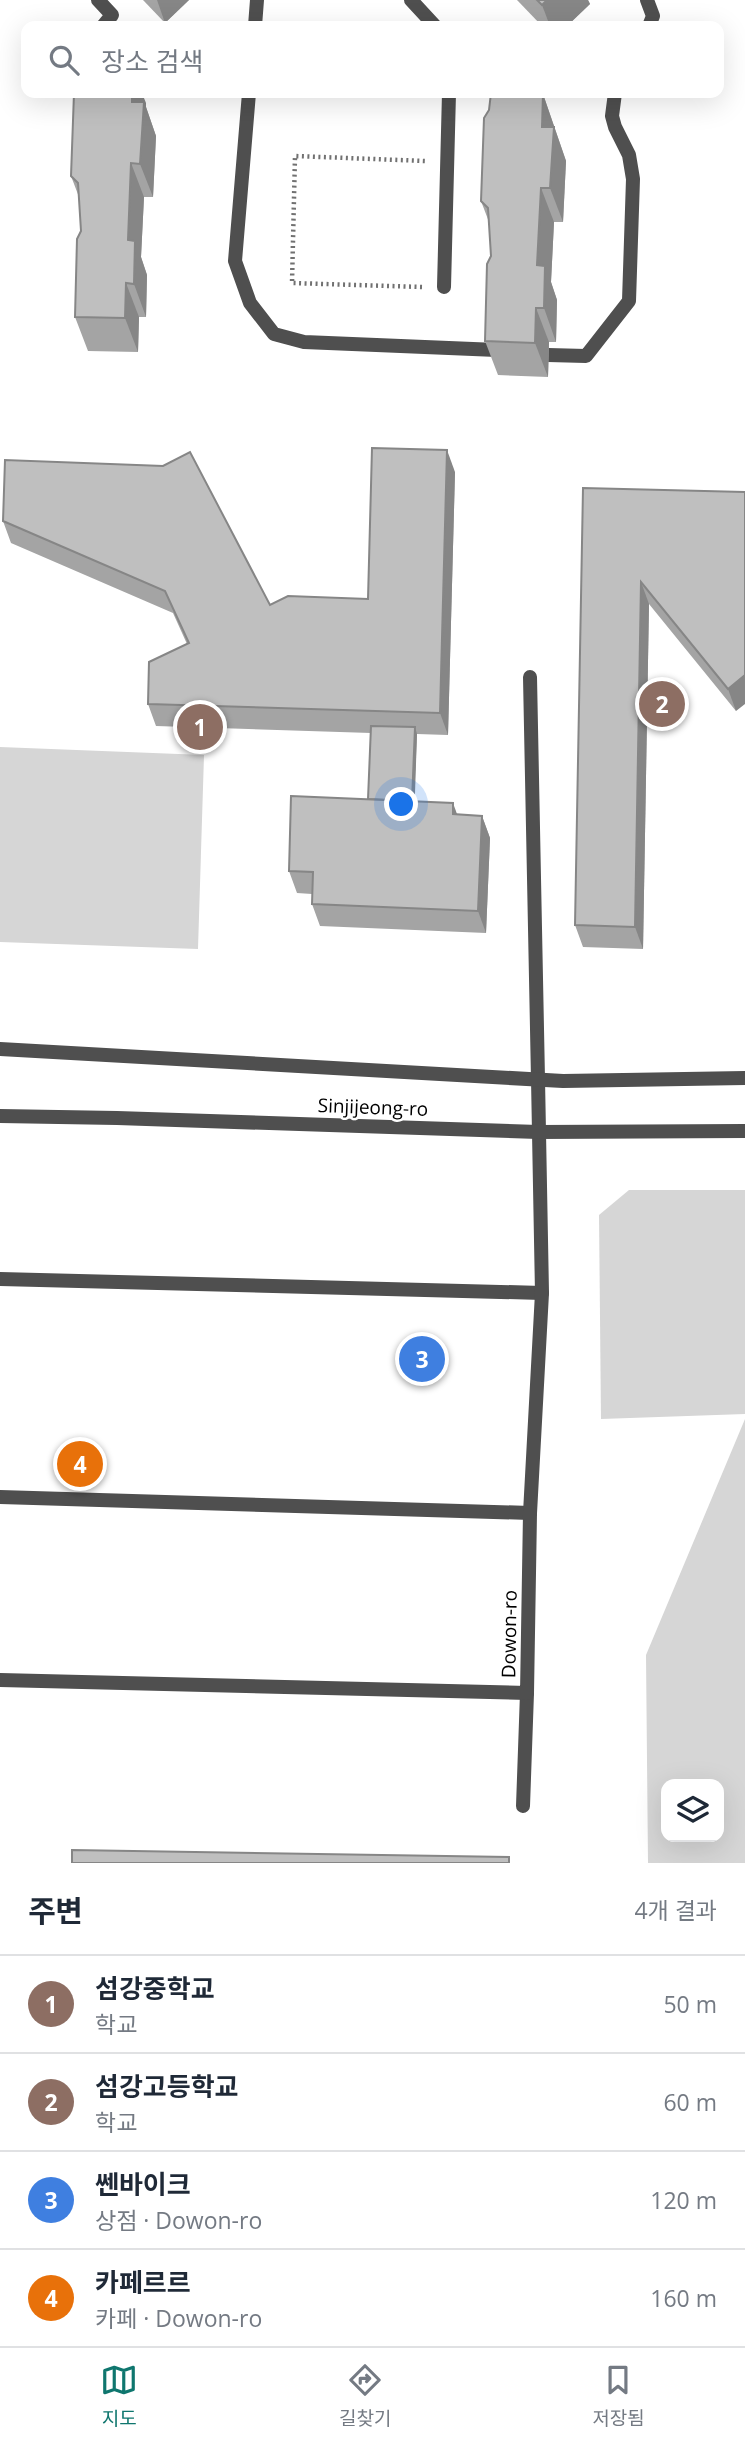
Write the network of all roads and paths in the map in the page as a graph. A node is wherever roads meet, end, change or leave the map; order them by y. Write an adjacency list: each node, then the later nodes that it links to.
1 (99, 0): 5 (street)
2 (257, 0): 6 (street)
3 (411, 0): 7 (street)
4 (647, 0): 8 (street)
5 (107, 21)
6 (255, 21)
7 (430, 21)
8 (651, 21)
9 (249, 98): 14 (street)
10 (449, 98): 12 (street)
11 (614, 98): 15 (street)
12 (448, 161): 13 (street); 13 (path)
13 (444, 287)
14 (497, 350)
15 (548, 355)
16 (530, 677): 19 (street, Dowon-ro)
17 (0, 1049): 19 (street)
18 (745, 1078): 19 (street)
19 (538, 1079): 21 (street, Dowon-ro)
20 (0, 1116): 21 (street, Sinjijeong-ro)
21 (538, 1132): 22 (street, Sinjijeong-ro); 24 (street, Dowon-ro)
22 (745, 1132)
23 (0, 1279): 24 (street)
24 (541, 1293): 26 (street, Dowon-ro)
25 (0, 1497): 26 (street)
26 (530, 1513): 28 (street, Dowon-ro)
27 (0, 1681): 28 (street, Dowon-ro)
28 (527, 1693): 29 (street)
29 (523, 1806)

